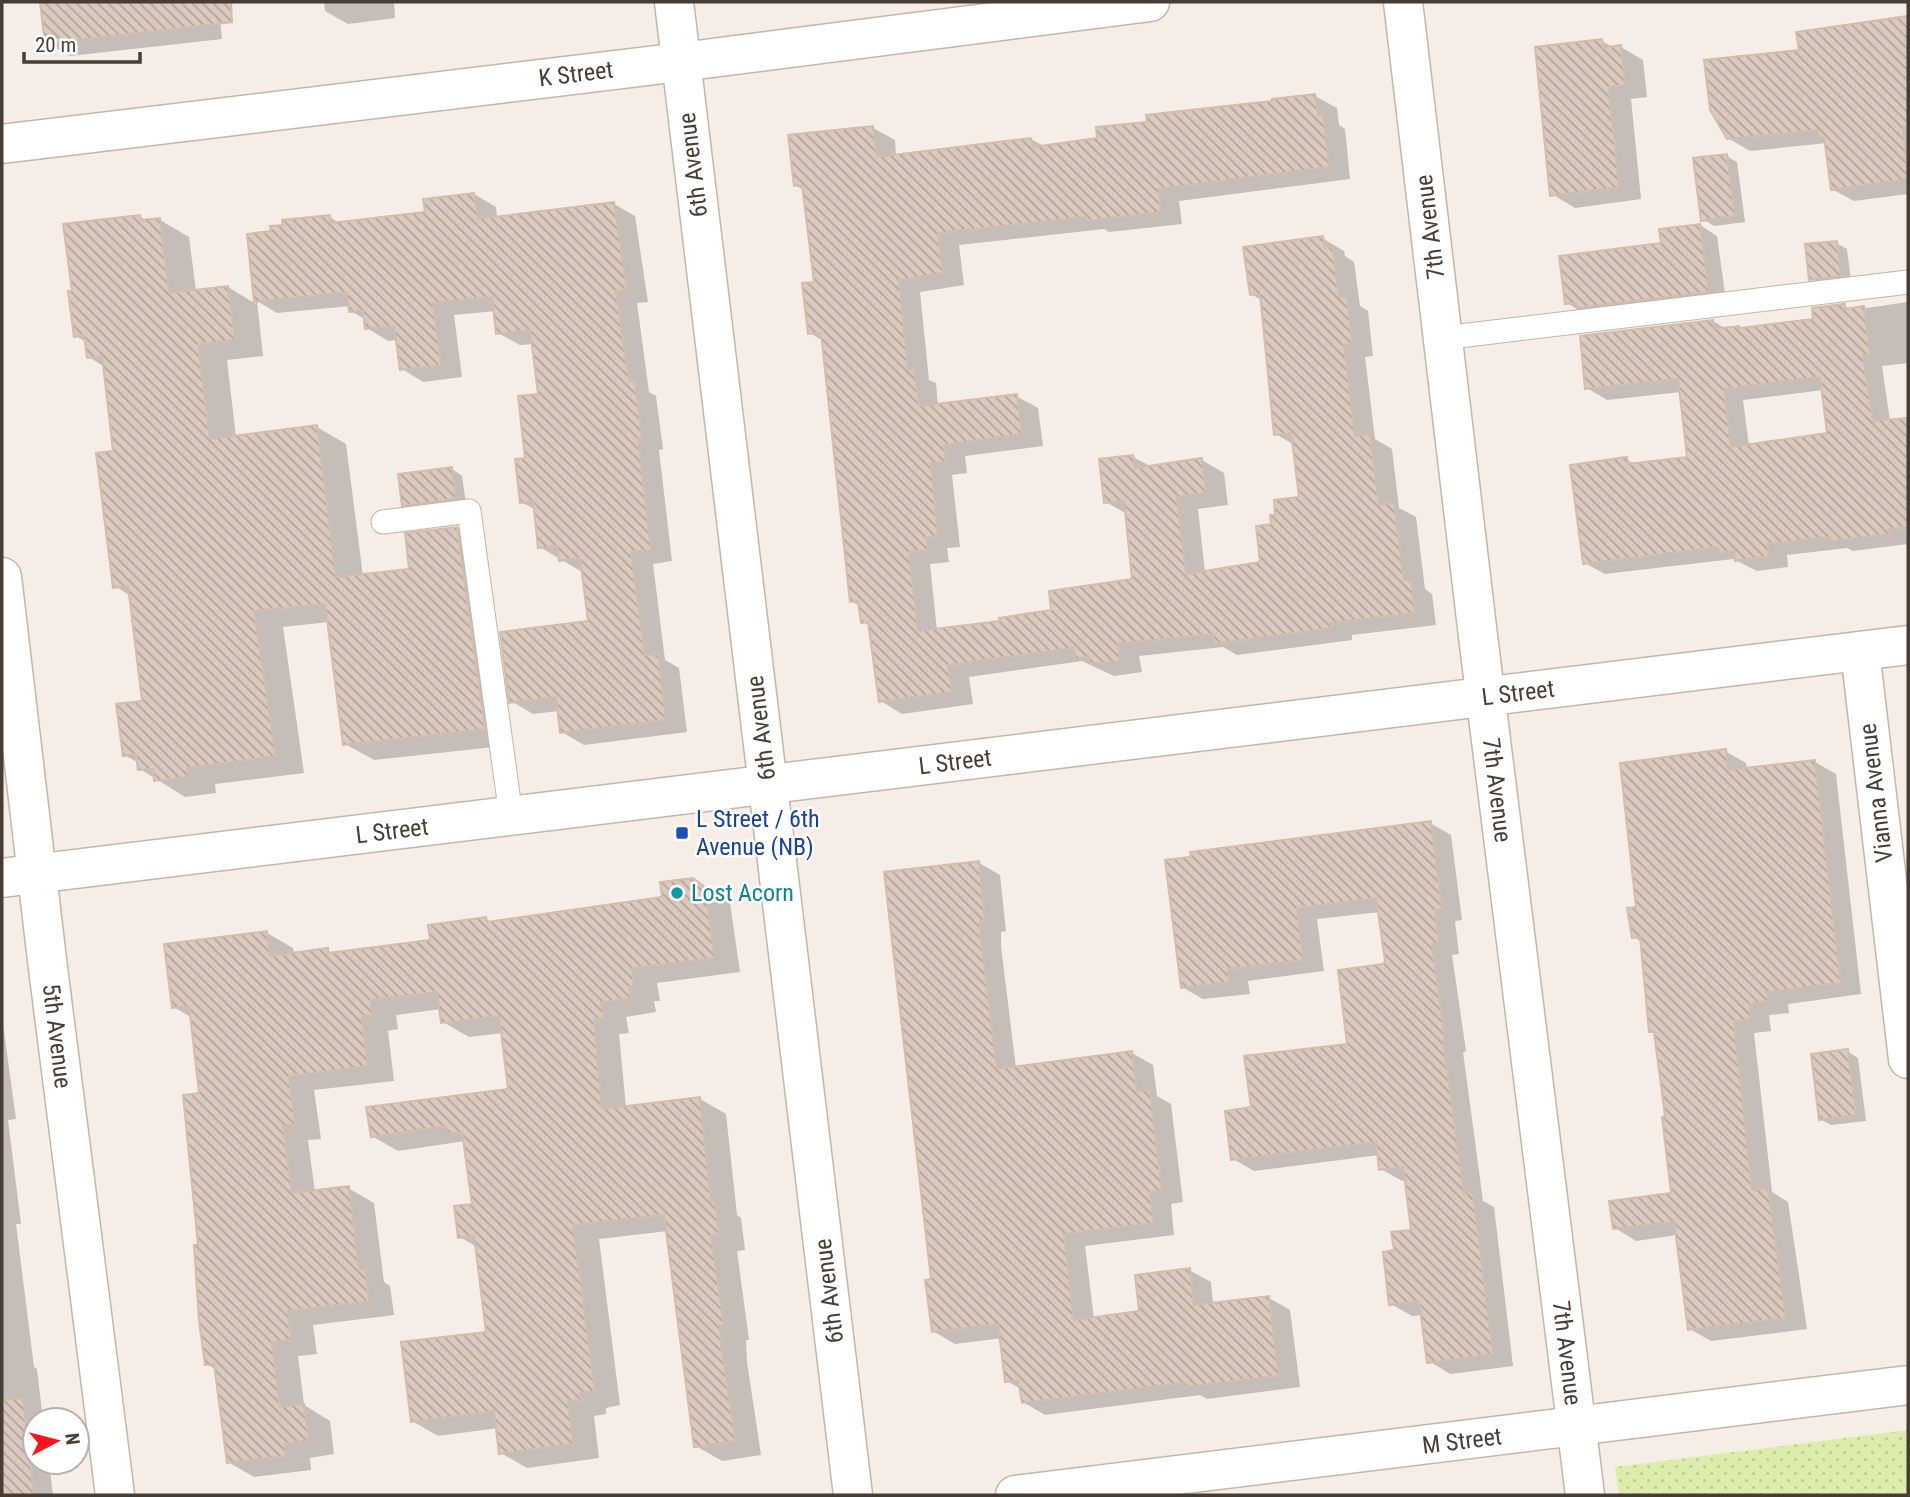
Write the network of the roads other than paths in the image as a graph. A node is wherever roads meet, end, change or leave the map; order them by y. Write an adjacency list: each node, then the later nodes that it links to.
1 (674, 2): 4 (street, 6th Avenue)
2 (1150, 2): 4 (street, K Street)
3 (1403, 2): 7 (street, 7th Avenue)
4 (681, 62): 5 (street, K Street); 13 (street, 6th Avenue)
5 (2, 144)
6 (1908, 282): 7 (lane)
7 (1443, 338): 12 (street, 7th Avenue)
8 (383, 522): 14 (lane)
9 (2, 577): 15 (street, 5th Avenue)
10 (1908, 645): 11 (street, L Street)
11 (1860, 651): 12 (street, L Street); 16 (street, Vianna Avenue)
12 (1485, 697): 13 (street, L Street); 18 (street, 7th Avenue)
13 (768, 785): 14 (street, L Street); 20 (street, 6th Avenue)
14 (511, 816): 15 (street, L Street)
15 (19, 876): 19 (street, 5th Avenue)
16 (1908, 1059)
17 (1908, 1385): 18 (street, M Street)
18 (1577, 1427): 21 (street, M Street); 22 (street, 7th Avenue)
19 (114, 1495)
20 (853, 1495)
21 (1015, 1495)
22 (1585, 1495)

